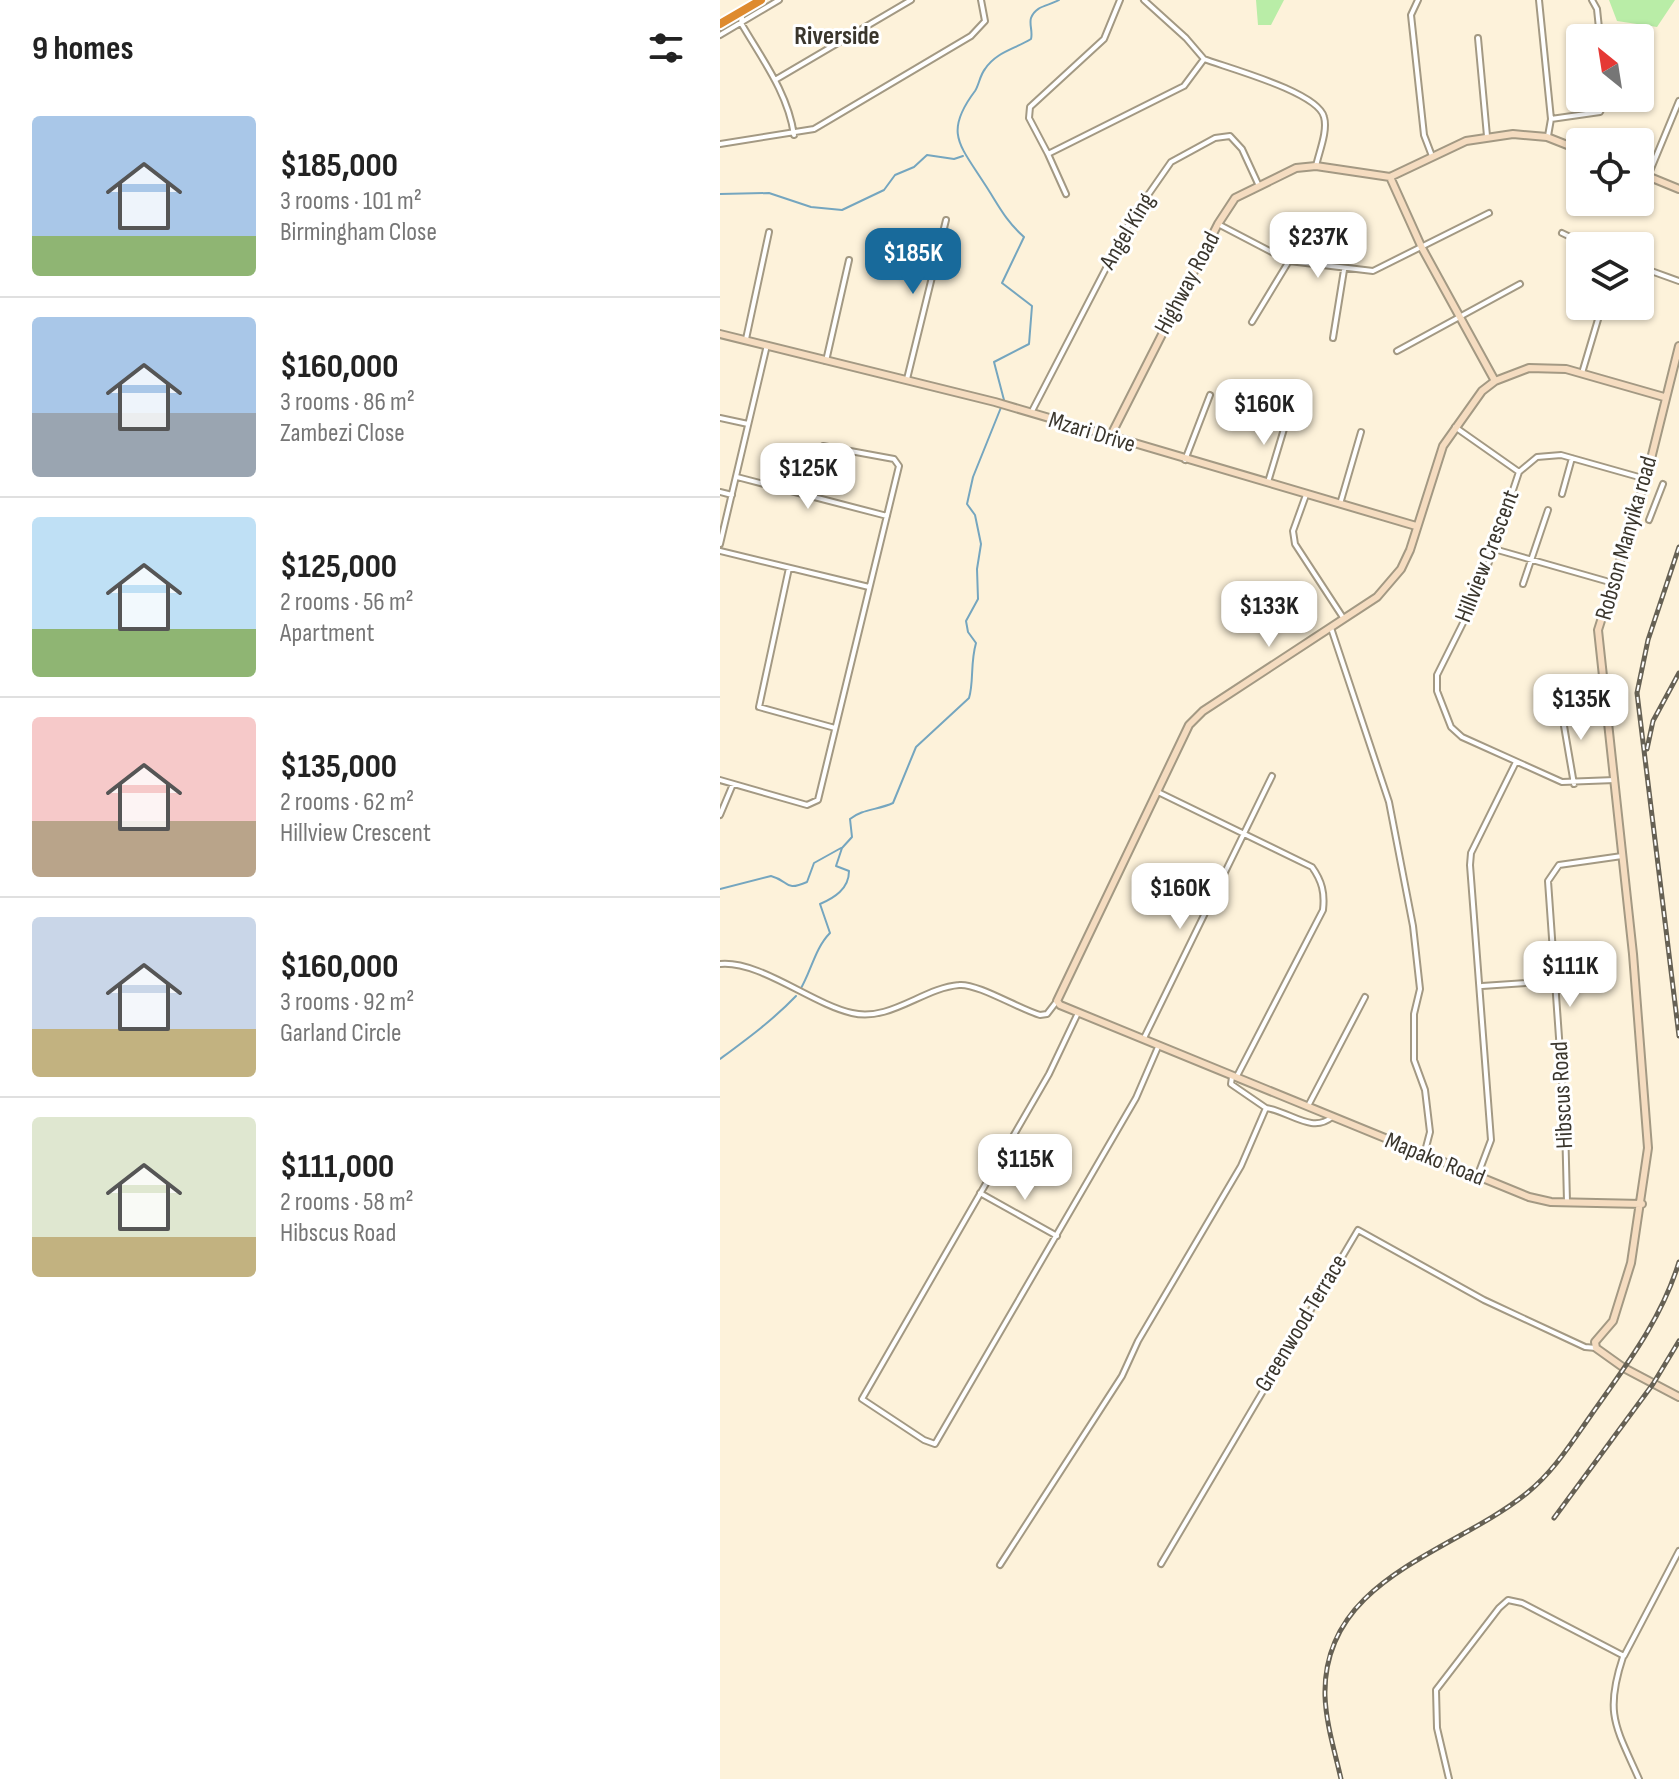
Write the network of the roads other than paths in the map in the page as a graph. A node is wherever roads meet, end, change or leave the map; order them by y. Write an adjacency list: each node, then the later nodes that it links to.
1 (761, 0): 12 (highway)
2 (779, 0): 13 (street)
3 (911, 0): 19 (street)
4 (981, 0): 23 (street)
5 (1120, 0): 28 (street)
6 (1144, 0): 11 (street)
7 (1156, 0): 11 (street)
8 (1418, 0): 29 (street)
9 (1539, 0): 22 (street)
10 (1592, 0): 15 (street)
11 (1152, 6): 18 (street)
12 (744, 10): 13 (street); 14 (highway)
13 (741, 23): 16 (street); 19 (street)
14 (720, 24)
15 (1599, 24)
16 (720, 35)
17 (1478, 38): 24 (street)
18 (1204, 59): 28 (street); 31 (street)
19 (775, 80): 23 (street)
20 (1679, 101): 30 (street)
21 (1600, 112): 22 (street)
22 (1551, 119): 25 (street)
23 (794, 135): 26 (street)
24 (1487, 136): 25 (street); 29 (street)
25 (1547, 137): 27 (street)
26 (720, 144)
27 (1566, 144)
28 (1048, 154): 36 (street)
29 (1432, 156): 32 (street)
30 (1654, 161)
31 (1316, 166): 32 (street, Highway Road); 34 (street, Highway Road)
32 (1390, 177): 43 (street)
33 (1654, 179): 35 (street)
34 (1259, 186): 39 (street, Highway Road); 65 (street, Angel King)
35 (1679, 189)
36 (1066, 194)
37 (1489, 213): 43 (street)
38 (946, 220): 61 (street)
39 (1218, 224): 45 (street); 71 (street, Highway Road)
40 (769, 232): 55 (street)
41 (1562, 233): 42 (street)
42 (1566, 235)
43 (1422, 248): 46 (street); 50 (street)
44 (849, 260): 59 (street)
45 (1289, 261): 46 (street); 52 (street)
46 (1344, 270): 54 (street)
47 (1654, 272): 48 (street)
48 (1679, 281)
49 (1520, 284): 50 (street)
50 (1459, 316): 58 (street); 62 (street)
51 (1598, 320): 60 (street)
52 (1252, 322)
53 (720, 334): 55 (street, Mzari Drive)
54 (1333, 338)
55 (746, 341): 56 (street, Mzari Drive)
56 (767, 345): 59 (street, Mzari Drive); 68 (street)
57 (1679, 346): 64 (street, Robson Manyika road)
58 (1397, 351)
59 (826, 361): 61 (street, Mzari Drive)
60 (1582, 374): 62 (street); 64 (street)
61 (907, 379): 65 (street, Mzari Drive)
62 (1495, 381): 69 (street)
63 (1210, 395): 73 (street)
64 (1664, 397): 76 (street, Robson Manyika road)
65 (1031, 413): 71 (street, Mzari Drive)
66 (720, 418): 68 (street)
67 (1287, 419): 77 (street)
68 (748, 424): 75 (street)
69 (1455, 427): 74 (street); 88 (street)
70 (1361, 432): 84 (street)
71 (1110, 437): 73 (street, Mzari Drive)
72 (1572, 458): 74 (street, Hillview Crescent); 76 (street, Hillview Crescent); 80 (street)
73 (1185, 460): 77 (street, Mzari Drive)
74 (1519, 472): 90 (street, Hillview Crescent)
75 (737, 477): 81 (street); 83 (street)
76 (1646, 479): 94 (street, Robson Manyika road)
77 (1267, 483): 82 (street, Mzari Drive)
78 (1663, 484): 87 (street)
79 (720, 492): 81 (street)
80 (1562, 494)
81 (732, 495): 89 (street)
82 (1306, 495): 84 (street, Mzari Drive); 97 (street)
83 (808, 497): 86 (street); 86 (street)
84 (1340, 504): 88 (street, Mzari Drive)
85 (1548, 510): 92 (street)
86 (887, 516): 96 (street)
87 (1649, 520)
88 (1416, 526): 97 (street)
89 (720, 544)
90 (1494, 549): 92 (street); 101 (street, Hillview Crescent)
91 (720, 551): 93 (street)
92 (1530, 559): 94 (street); 95 (street)
93 (789, 568): 96 (street); 100 (street)
94 (1613, 583): 99 (street, Robson Manyika road)
95 (1523, 584)
96 (870, 587): 100 (street)
97 (1344, 619): 98 (street)
98 (1331, 628): 107 (street); 123 (street)
99 (1606, 714): 104 (street, Robson Manyika road); 106 (street)
100 (835, 728): 105 (street)
101 (1516, 762): 106 (street, Hillview Crescent); 113 (street)
102 (1272, 776): 109 (street)
103 (720, 780): 105 (street)
104 (1615, 780): 106 (street, Hillview Crescent); 110 (street, Robson Manyika road)
105 (733, 784): 108 (street)
106 (1574, 784)
107 (1158, 792): 109 (street); 115 (street)
108 (720, 815)
109 (1242, 834): 117 (street); 119 (street)
110 (1623, 856): 112 (street, Hibscus Road); 127 (street, Robson Manyika road)
111 (720, 964): 115 (street)
112 (1554, 981): 113 (street); 126 (street, Hibscus Road)
113 (1482, 986): 124 (street)
114 (1365, 997): 120 (street)
115 (1057, 1001): 116 (street, Mapako Road)
116 (1078, 1013): 117 (street, Mapako Road); 125 (street)
117 (1142, 1040): 118 (street, Mapako Road)
118 (1158, 1047): 119 (street, Mapako Road); 128 (street)
119 (1234, 1078): 120 (street, Mapako Road); 121 (street)
120 (1308, 1106): 122 (street, Mapako Road)
121 (1266, 1108): 122 (street); 133 (street)
122 (1332, 1117): 123 (street, Mapako Road)
123 (1424, 1155): 124 (street, Mapako Road)
124 (1477, 1177): 126 (street, Mapako Road)
125 (980, 1193): 128 (street); 128 (street)
126 (1567, 1202): 127 (street, Mapako Road)
127 (1642, 1204): 129 (street, Robson Manyika road)
128 (1057, 1236)
129 (1596, 1348): 130 (street, Greenwood Terrace); 132 (street, Greenwood Terrace)
130 (1679, 1397)
131 (1679, 1551): 134 (street)
132 (1161, 1564)
133 (1000, 1565)
134 (1624, 1656): 135 (street); 136 (street)
135 (1449, 1779)
136 (1639, 1779)

